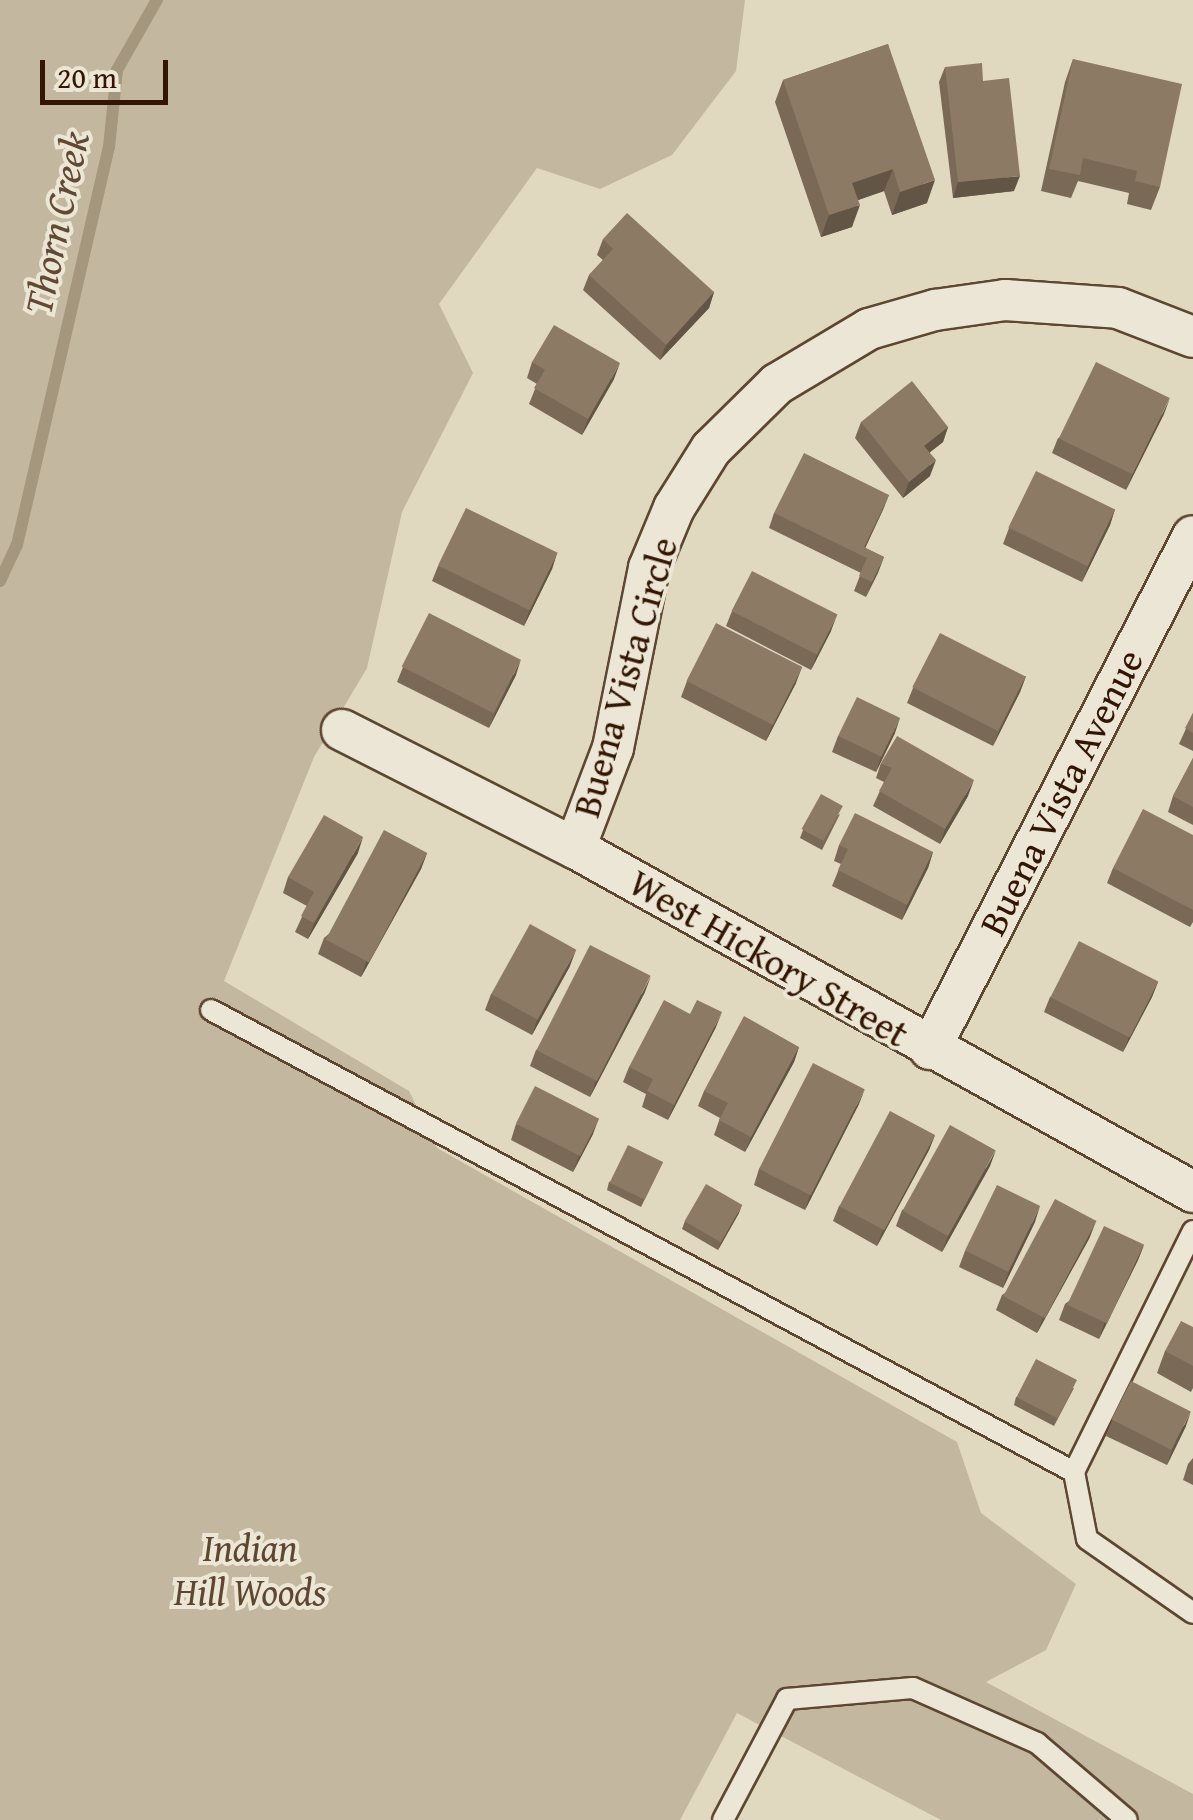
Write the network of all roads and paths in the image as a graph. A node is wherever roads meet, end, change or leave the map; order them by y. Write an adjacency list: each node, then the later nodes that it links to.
1 (1193, 337): 4 (street, Buena Vista Circle)
2 (1193, 536): 6 (street, Buena Vista Avenue)
3 (342, 730): 4 (street, West Hickory Street)
4 (575, 848): 6 (street, West Hickory Street)
5 (211, 1010): 9 (lane)
6 (930, 1049): 7 (street, West Hickory Street)
7 (1193, 1192)
8 (1193, 1231): 9 (lane)
9 (1074, 1472): 10 (lane)
10 (1193, 1613)
11 (722, 1820): 12 (lane)
12 (1127, 1820)

